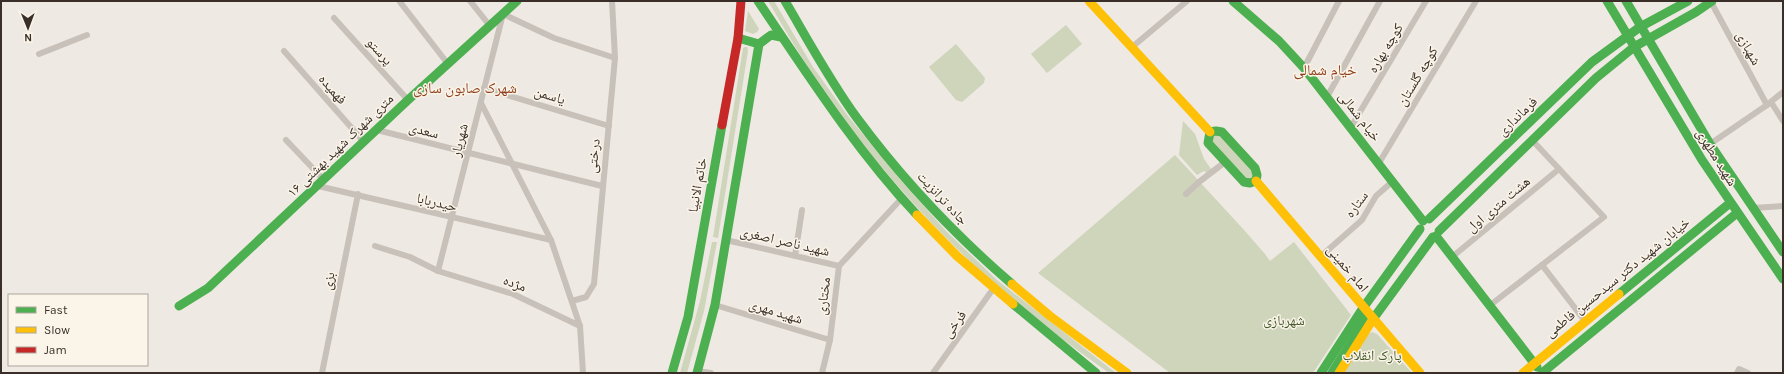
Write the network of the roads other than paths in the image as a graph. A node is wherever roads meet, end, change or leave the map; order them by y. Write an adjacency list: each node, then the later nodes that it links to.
1 (470, 1): 21 (street)
2 (517, 1): 19 (main road, ۱۶ متری شهرک شهيد بهشتی)
3 (612, 1): 33 (street, درختی)
4 (741, 1): 26 (main road, خاتم الانبیا)
5 (758, 1): 25 (main road)
6 (785, 1): 105 (main road, جاده ترانزیت)
7 (1089, 1): 30 (main road)
8 (1187, 1): 30 (street)
9 (1235, 1): 35 (main road, خیام شمالی)
10 (1339, 1): 35 (street)
11 (1380, 1): 38 (street)
12 (1426, 1): 46 (street, کوچه بهاره)
13 (1476, 1): 55 (street, کوچه گلستان)
14 (1608, 1): 24 (main road)
15 (1626, 1): 22 (main road)
16 (1688, 1): 22 (main road)
17 (400, 2): 34 (street)
18 (1711, 2): 27 (main road); 41 (street, شهبازی)
19 (503, 14): 21 (main road, ۱۶ متری شهرک شهيد بهشتی); 33 (street); 36 (street, شهریار)
20 (334, 18): 39 (street, پرستو)
21 (490, 26): 34 (main road, ۱۶ متری شهرک شهيد بهشتی)
22 (1640, 27): 24 (main road, فرمانداری); 27 (main road, شهید مطهری)
23 (87, 35): 32 (street)
24 (1627, 35): 29 (main road, شهید مطهری); 42 (main road, فرمانداری)
25 (781, 37): 28 (main road); 66 (main road)
26 (738, 38): 28 (main road); 100 (main road, خاتم الانبیا)
27 (1647, 38): 29 (main road, فرمانداری); 52 (main road, شهید مطهری)
28 (759, 44): 76 (main road)
29 (1634, 47): 45 (main road, فرمانداری); 67 (main road, شهید مطهری)
30 (1131, 48): 48 (main road)
31 (284, 51): 51 (street, فهمیده)
32 (39, 54)
33 (615, 58): 44 (street, درختی)
34 (448, 64): 39 (main road, ۱۶ متری شهرک شهيد بهشتی)
35 (1304, 68): 38 (main road, خیام شمالی)
36 (484, 88): 40 (street, شهریار); 44 (street, یاسمن)
37 (1783, 92): 41 (street)
38 (1327, 97): 46 (main road, خیام شمالی)
39 (408, 100): 47 (main road, ۱۶ متری شهرک شهيد بهشتی)
40 (481, 103): 53 (street, شهریار); 56 (street)
41 (1769, 103): 43 (street, شهبازی); 52 (street)
42 (1536, 117): 45 (main road); 61 (main road, فرمانداری)
43 (1783, 121)
44 (609, 126): 62 (street, درختی)
45 (1546, 126): 50 (main road, فرمانداری)
46 (1351, 127): 55 (main road, خیام شمالی)
47 (377, 130): 51 (main road, ۱۶ متری شهرک شهيد بهشتی); 53 (street, سعدی)
48 (1210, 132): 54 (main road); 58 (main road)
49 (286, 140): 60 (street)
50 (1532, 140): 57 (street); 65 (main road, فرمانداری)
51 (364, 142): 60 (main road, ۱۶ متری شهرک شهيد بهشتی)
52 (1710, 144): 69 (main road, شهید مطهری)
53 (468, 153): 56 (street, سعدی); 72 (street, شهریار)
54 (1225, 162): 58 (main road); 64 (street)
55 (1379, 163): 59 (main road, خیام شمالی)
56 (512, 164): 62 (street, سعدی); 75 (street)
57 (1559, 169): 81 (street, هشت متری اول); 82 (street)
58 (1256, 181): 80 (main road, امام خمینی)
59 (1393, 181): 73 (main road, خیام شمالی); 80 (street, ستاره)
60 (321, 183): 63 (street, حیدربابا); 89 (main road, ۱۶ متری شهرک شهيد بهشتی)
61 (1466, 184): 65 (main road); 73 (main road, فرمانداری)
62 (602, 186): 87 (street, درختی)
63 (358, 194): 72 (street, حیدربابا); 98 (street, بزی)
64 (1186, 194)
65 (1476, 194): 74 (main road, فرمانداری)
66 (902, 198): 83 (street, مختاری); 86 (main road)
67 (1730, 203): 71 (main road, شهید مطهری); 92 (main road, خیابان شهید دکتر سیدحسین فاطمی)
68 (1783, 206): 69 (street)
69 (1753, 208): 78 (main road, شهید مطهری)
70 (802, 210): 79 (street)
71 (1737, 212): 85 (main road, شهید مطهری); 111 (main road, خیابان شهید دکتر سیدحسین فاطمی)
72 (452, 218): 75 (street, حیدربابا); 84 (street, شهریار)
73 (1424, 223): 74 (main road, خیام شمالی); 74 (main road); 91 (main road, فرمانداری)
74 (1436, 235): 81 (main road); 91 (main road, فرمانداری)
75 (551, 240): 87 (street)
76 (726, 240): 79 (street, شهید ناصر اصغری); 88 (main road)
77 (376, 246): 84 (street, مژده)
78 (1783, 252)
79 (795, 256): 83 (street, شهید ناصر اصغری)
80 (1320, 257): 91 (main road, امام خمینی)
81 (1452, 257): 90 (main road)
82 (1542, 265): 90 (street); 92 (street)
83 (839, 266): 94 (street, مختاری)
84 (438, 271): 93 (street, مژده)
85 (1783, 279)
86 (993, 289): 103 (street, فرخی); 104 (main road)
87 (572, 301): 93 (street)
88 (715, 305): 94 (street, شهید مهری); 97 (main road)
89 (179, 306)
90 (1489, 306): 95 (main road)
91 (1368, 314): 106 (main road); 107 (main road); 108 (main road); 109 (main road, امام خمینی)
92 (1584, 322): 95 (main road, خیابان شهید دکتر سیدحسین فاطمی)
93 (580, 326): 99 (street)
94 (830, 340): 102 (street, مختاری)
95 (1534, 364): 110 (main road, خیابان شهید دکتر سیدحسین فاطمی); 111 (main road)
96 (1738, 371): 112 (street)
97 (697, 372): 101 (street)
98 (322, 373)
99 (583, 373)
100 (672, 373)
101 (711, 373)
102 (822, 373)
103 (933, 373)
104 (1096, 373)
105 (1127, 373)
106 (1321, 373)
107 (1332, 373)
108 (1339, 373)
109 (1420, 373)
110 (1523, 373)
111 (1542, 373)
112 (1748, 373)

